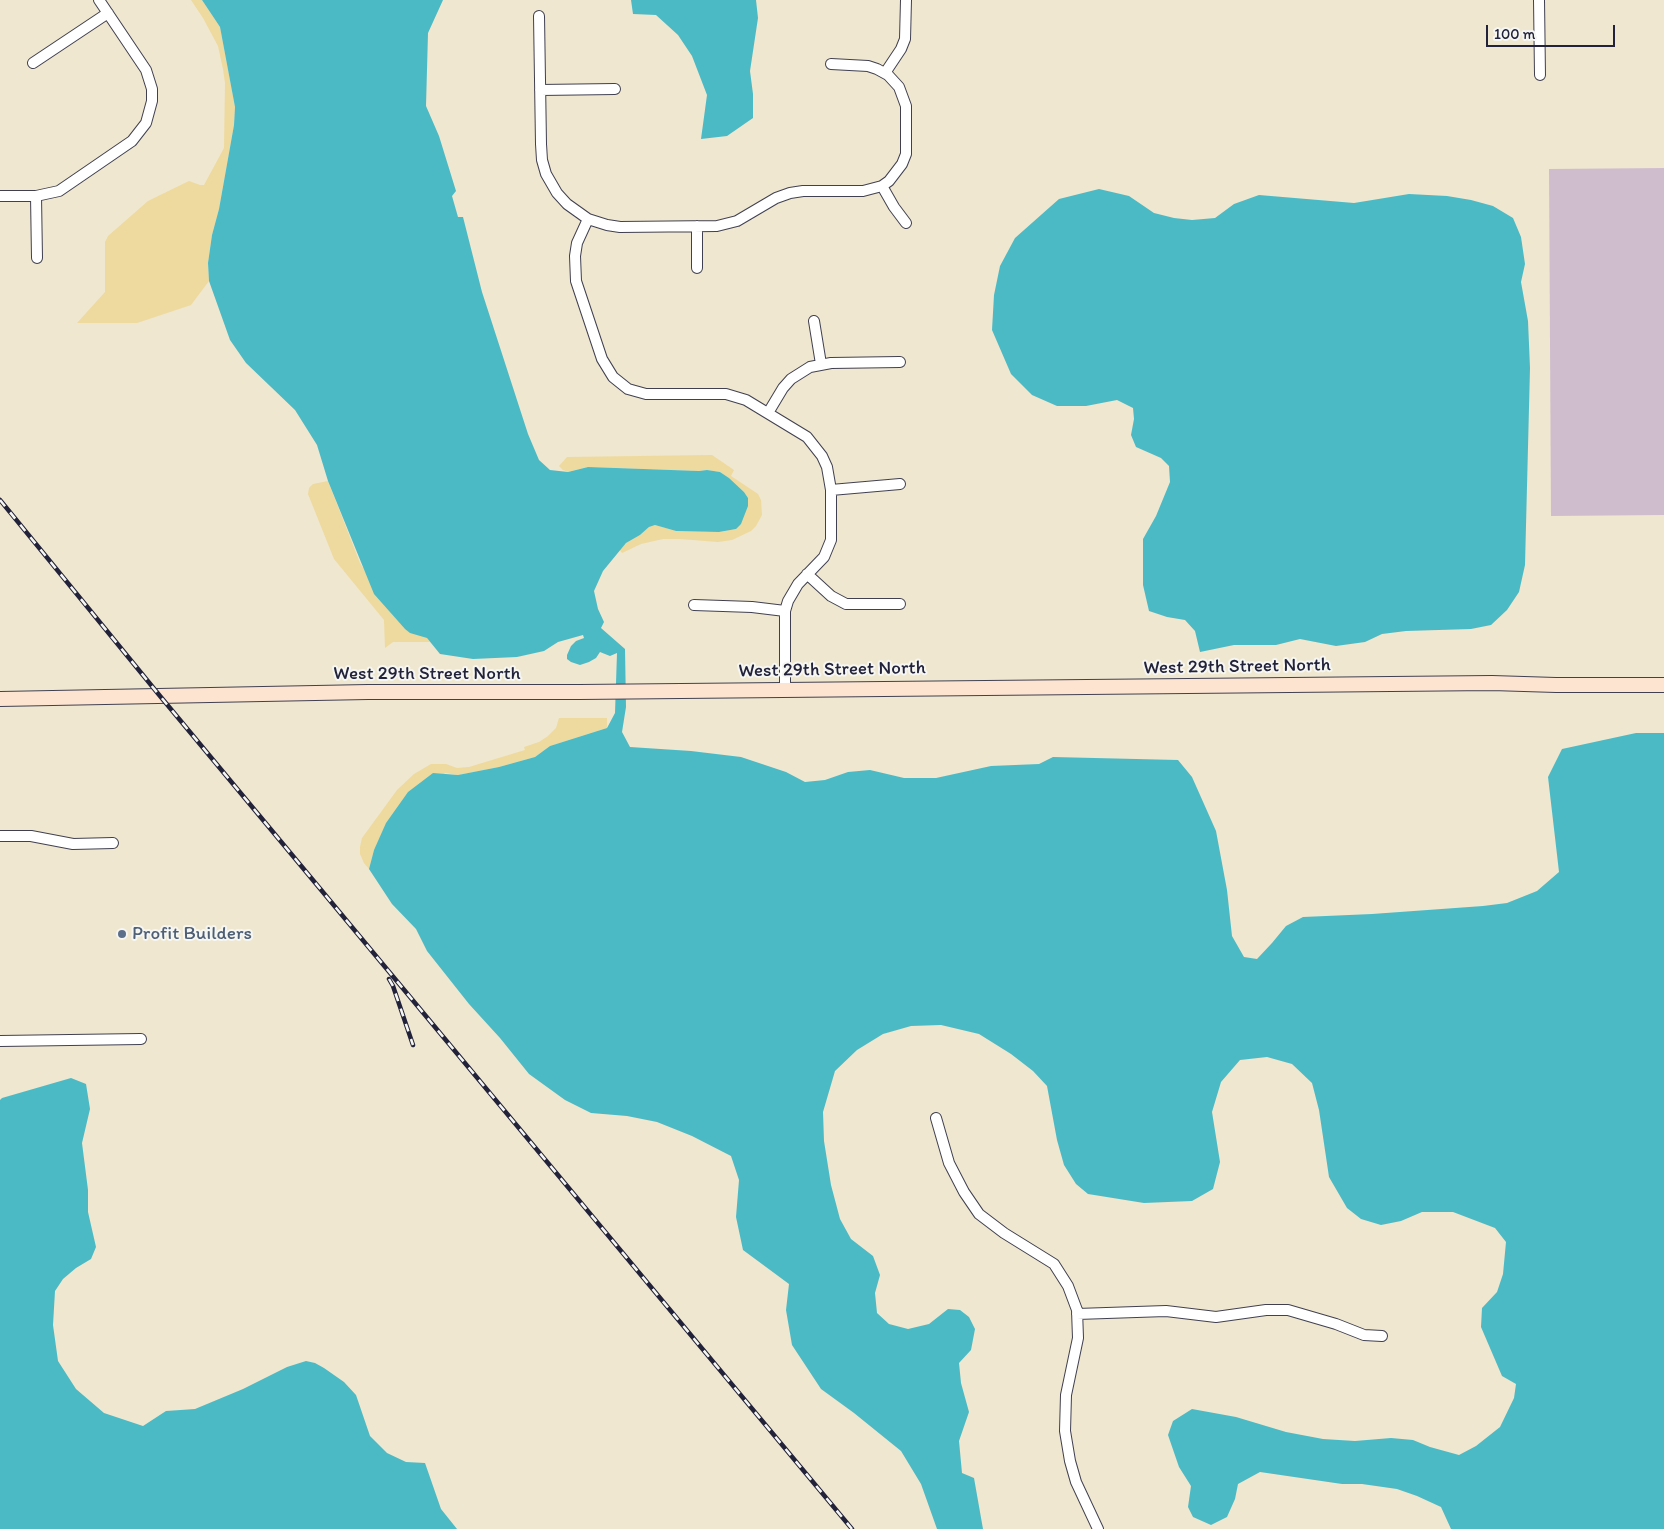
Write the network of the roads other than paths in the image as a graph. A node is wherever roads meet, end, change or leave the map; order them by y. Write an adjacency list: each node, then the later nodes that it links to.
1 (99, 0): 4 (street)
2 (906, 0): 8 (street)
3 (1539, 0): 9 (street)
4 (108, 12): 6 (street); 14 (street)
5 (539, 16): 11 (street)
6 (34, 64)
7 (831, 64): 8 (street)
8 (885, 73): 12 (street)
9 (1540, 75)
10 (615, 89): 11 (street)
11 (540, 90): 15 (street)
12 (882, 186): 16 (street); 17 (street)
13 (0, 196): 14 (street)
14 (36, 196): 18 (street)
15 (588, 219): 17 (street); 23 (street)
16 (906, 223)
17 (697, 226): 19 (street)
18 (36, 258)
19 (697, 268)
20 (814, 321): 22 (street)
21 (900, 362): 22 (street)
22 (821, 364): 23 (street)
23 (768, 413): 25 (street)
24 (900, 484): 25 (street)
25 (831, 490): 26 (street)
26 (807, 574): 27 (street); 29 (street)
27 (900, 604)
28 (694, 605): 29 (street)
29 (785, 611): 31 (street)
30 (1664, 685): 31 (main road, West 29th Street North)
31 (785, 690): 32 (main road, West 29th Street North)
32 (0, 699)
33 (0, 836): 34 (street)
34 (113, 843)
35 (141, 1039): 36 (street)
36 (0, 1041)
37 (936, 1118): 38 (street)
38 (1077, 1314): 39 (street); 40 (street)
39 (1382, 1336)
40 (1098, 1529)

